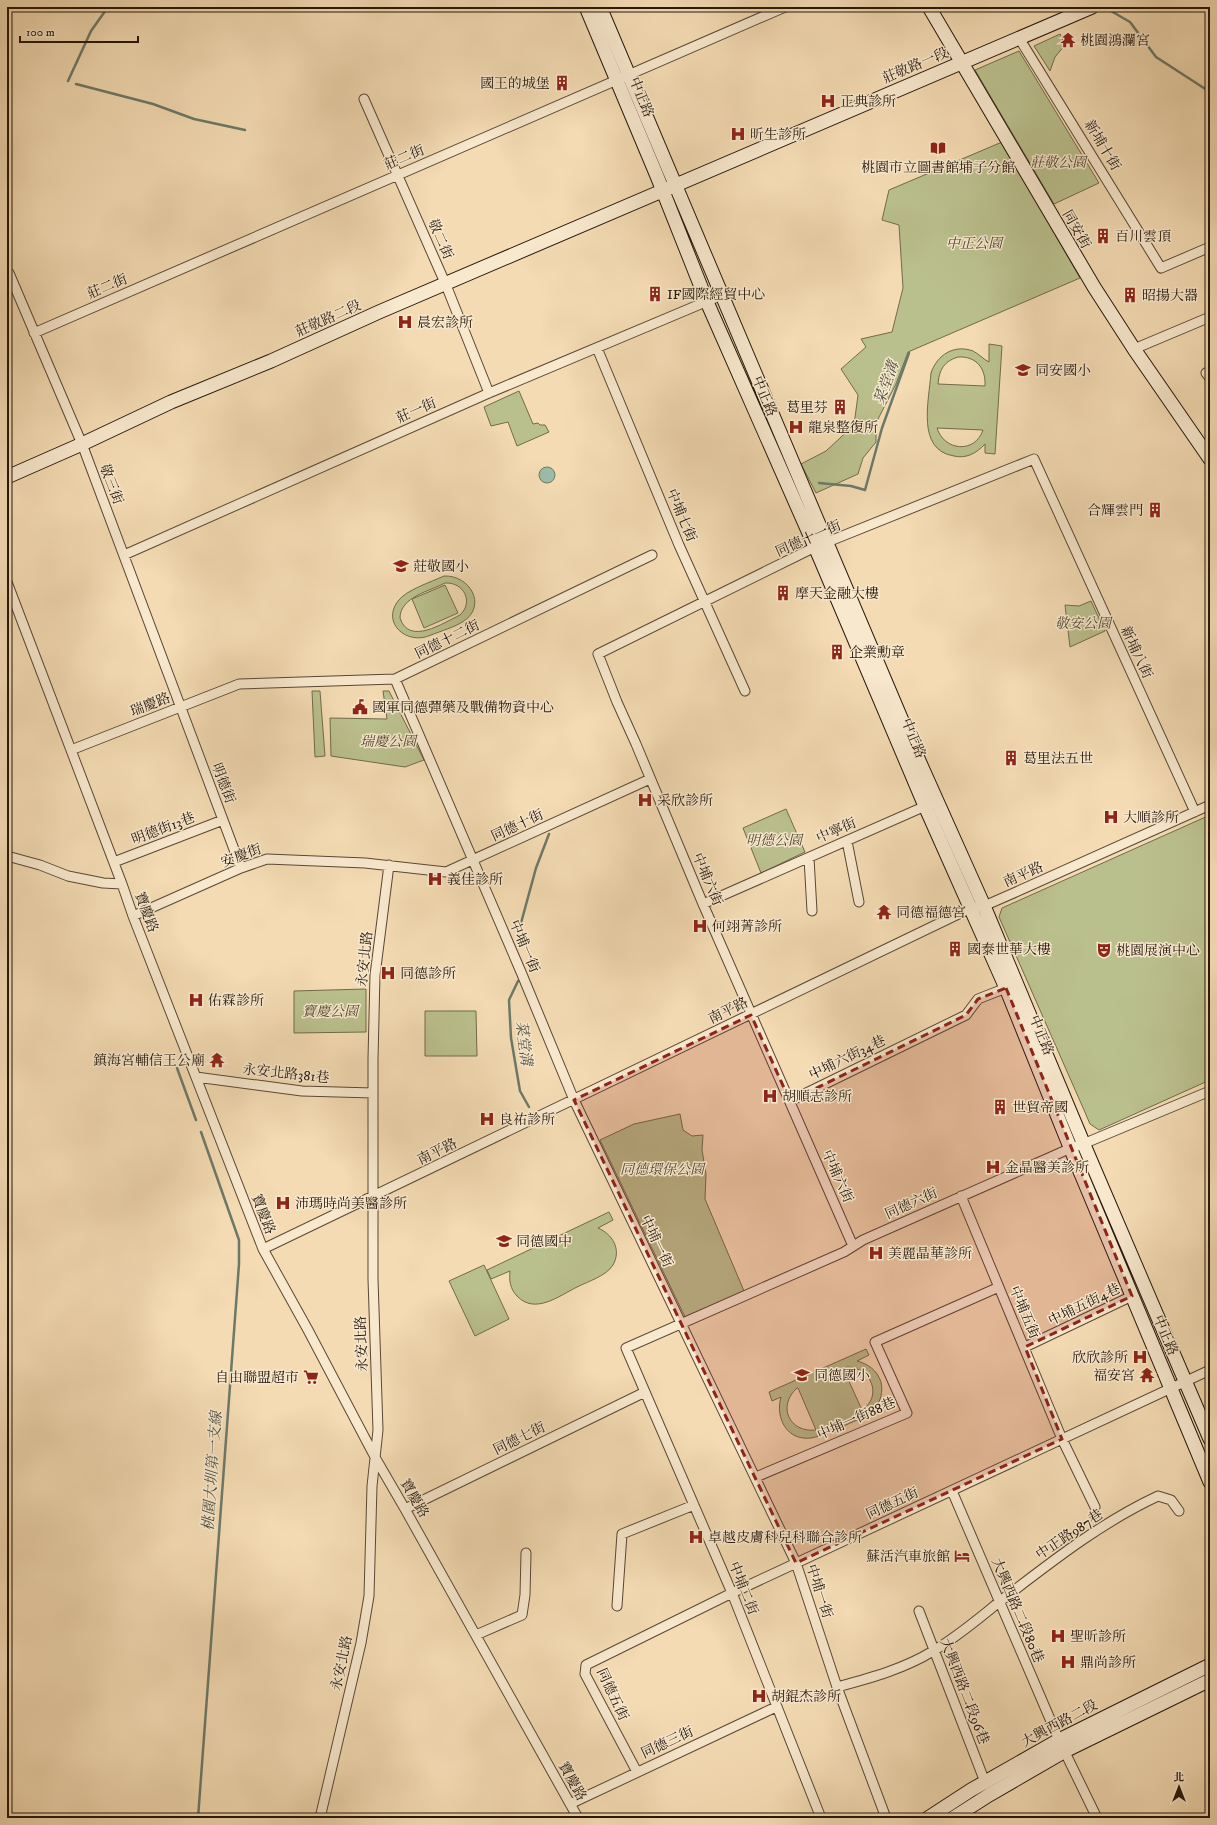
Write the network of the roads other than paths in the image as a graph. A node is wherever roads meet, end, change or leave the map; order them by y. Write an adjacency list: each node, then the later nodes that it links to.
1 (586, 7): 8 (street, 中正路)
2 (600, 7): 8 (street, 中正路)
3 (785, 7): 8 (street, 莊二街)
4 (929, 7): 7 (street, 同安街)
5 (1086, 9): 6 (street, 莊敬路一段)
6 (1020, 38): 7 (street, 莊敬路一段); 13 (street, 新埔十街)
7 (962, 62): 11 (street, 莊敬路一段); 21 (street, 同安街)
8 (623, 77): 10 (street, 莊二街); 11 (street, 中正路); 12 (street, 中正路)
9 (364, 99): 10 (street, 敬二街)
10 (398, 175): 15 (street, 敬二街); 19 (street, 莊二街)
11 (677, 186): 12 (street, 莊敬路一段); 16 (street, 中正路)
12 (664, 192): 15 (street, 莊敬路二段); 17 (street, 中正路)
13 (1210, 247)
14 (9, 274): 19 (street, 敬三街)
15 (446, 285): 24 (street, 敬二街); 25 (street, 莊敬路二段)
16 (722, 295): 17 (street, 莊一街); 29 (street, 中正路)
17 (707, 302): 20 (street, 莊一街); 30 (street, 中正路)
18 (1210, 317): 21 (street)
19 (34, 333): 25 (street, 敬三街)
20 (597, 348): 24 (street, 莊一街); 34 (street, 中埔七街)
21 (1134, 349): 27 (street, 同安街)
22 (1210, 371): 23 (street)
23 (1210, 378)
24 (489, 393): 31 (street, 莊一街)
25 (82, 444): 28 (street, 莊敬路二段); 31 (street, 敬三街)
26 (1034, 459): 29 (street, 同德十一街); 44 (street, 新埔八街)
27 (1210, 459)
28 (7, 477)
29 (828, 543): 30 (street, 同德十一街); 42 (street, 中正路)
30 (815, 547): 34 (street, 同德十一街); 42 (street, 中正路)
31 (124, 555): 39 (street, 敬三街)
32 (652, 555): 36 (street, 同德十二街)
33 (7, 582): 40 (street, 寶慶路)
34 (705, 603): 35 (street, 同德十一街); 38 (street, 中埔七街)
35 (598, 654): 41 (street, 中埔六街)
36 (395, 680): 37 (street, 同德十二街); 49 (street, 中埔一街)
37 (239, 684): 39 (street, 瑞慶路)
38 (745, 691)
39 (180, 708): 40 (street, 瑞慶路); 45 (street, 明德街)
40 (71, 750): 50 (street, 寶慶路)
41 (650, 779): 49 (street, 同德十街); 55 (street, 中埔六街)
42 (931, 804): 46 (street, 中寧街); 56 (street, 中正路); 57 (street, 中正路)
43 (1210, 805): 44 (street, 南平路)
44 (1195, 812): 56 (street, 南平路)
45 (223, 820): 50 (street, 明德街13巷); 52 (street, 明德街)
46 (847, 840): 48 (street, 中寧街); 54 (street)
47 (7, 856): 53 (street)
48 (808, 858): 55 (street, 中寧街); 58 (street)
49 (472, 861): 51 (street, 同德十街); 65 (street, 中埔一街)
50 (114, 862): 53 (street, 寶慶路)
51 (390, 865): 52 (street, 安慶街); 64 (street, 永安北路)
52 (241, 868): 59 (street, 安慶街)
53 (122, 884): 59 (street, 寶慶路)
54 (858, 902)
55 (703, 904): 61 (street, 中埔六街)
56 (984, 906): 57 (street, 南平路); 67 (street, 中正路)
57 (971, 908): 60 (street, 中正路); 61 (street, 南平路)
58 (812, 911)
59 (133, 916): 62 (street, 寶慶路)
60 (1006, 988): 66 (street, 中埔六街34巷); 67 (street, 中正路)
61 (751, 1014): 65 (street, 南平路); 66 (street, 中埔六街)
62 (196, 1077): 64 (street, 永安北路381巷); 71 (street, 寶慶路)
63 (1210, 1091): 67 (street, 同德六街)
64 (373, 1093): 69 (street, 永安北路)
65 (574, 1100): 69 (street, 南平路); 74 (street, 中埔一街)
66 (790, 1101): 70 (street, 中埔六街)
67 (1077, 1146): 68 (street, 同德六街); 73 (street, 中正路); 78 (street, 中正路)
68 (961, 1196): 70 (street, 同德六街); 72 (street, 中埔五街)
69 (372, 1197): 71 (street, 南平路); 83 (street, 永安北路)
70 (853, 1246): 74 (street, 同德六街)
71 (262, 1249): 83 (street, 寶慶路)
72 (999, 1287): 75 (street, 中埔五街); 84 (street, 中埔一街88巷)
73 (1132, 1296): 75 (street, 中埔五街4巷); 79 (street, 中正路)
74 (681, 1324): 76 (street, 同德六街); 84 (street, 中埔一街)
75 (1025, 1347): 81 (street, 中埔五街)
76 (626, 1348): 80 (street, 中埔二街)
77 (1210, 1370): 78 (street, 同德五街)
78 (1185, 1381): 79 (street, 同德五街); 82 (street, 中正路)
79 (1171, 1388): 81 (street, 同德五街); 85 (street, 中正路)
80 (645, 1392): 87 (street, 中埔二街); 89 (street, 同德七街)
81 (1062, 1439): 86 (street, 同德五街); 88 (street, 中埔五街)
82 (1210, 1439)
83 (376, 1459): 89 (street, 寶慶路); 107 (street, 永安北路)
84 (756, 1478): 92 (street, 中埔一街)
85 (1210, 1482)
86 (952, 1491): 92 (street, 同德五街); 94 (street, 大興西路二段80巷)
87 (694, 1505): 93 (street, 中埔二街); 95 (street)
88 (1094, 1507)
89 (405, 1509): 97 (street, 寶慶路)
90 (1179, 1511): 94 (street, 中正路987巷)
91 (526, 1554): 97 (street)
92 (796, 1563): 93 (street, 同德五街); 101 (street, 中埔一街)
93 (732, 1593): 102 (street, 中埔二街); 104 (street, 同德五街)
94 (999, 1602): 98 (street, 中正路987巷); 103 (street, 大興西路二段80巷)
95 (618, 1606)
96 (919, 1611): 98 (street, 大興西路二段96巷)
97 (476, 1635): 106 (street, 寶慶路)
98 (934, 1650): 101 (street, 中正路987巷); 105 (street, 大興西路二段96巷)
99 (1210, 1665): 103 (street, 大興西路二段)
100 (1210, 1680): 103 (street, 大興西路二段)
101 (837, 1686): 110 (street, 中埔一街)
102 (776, 1707): 104 (street, 同德三街); 109 (street, 中埔二街)
103 (1062, 1745): 105 (street, 大興西路二段); 112 (street, 大興西路二段); 113 (street, 大興西路二段80巷)
104 (637, 1772): 106 (street, 同德三街)
105 (986, 1782): 111 (street, 大興西路二段)
106 (570, 1804): 108 (street, 寶慶路)
107 (320, 1818)
108 (578, 1818)
109 (821, 1818)
110 (886, 1818)
111 (928, 1818)
112 (953, 1818)
113 (1097, 1818)

